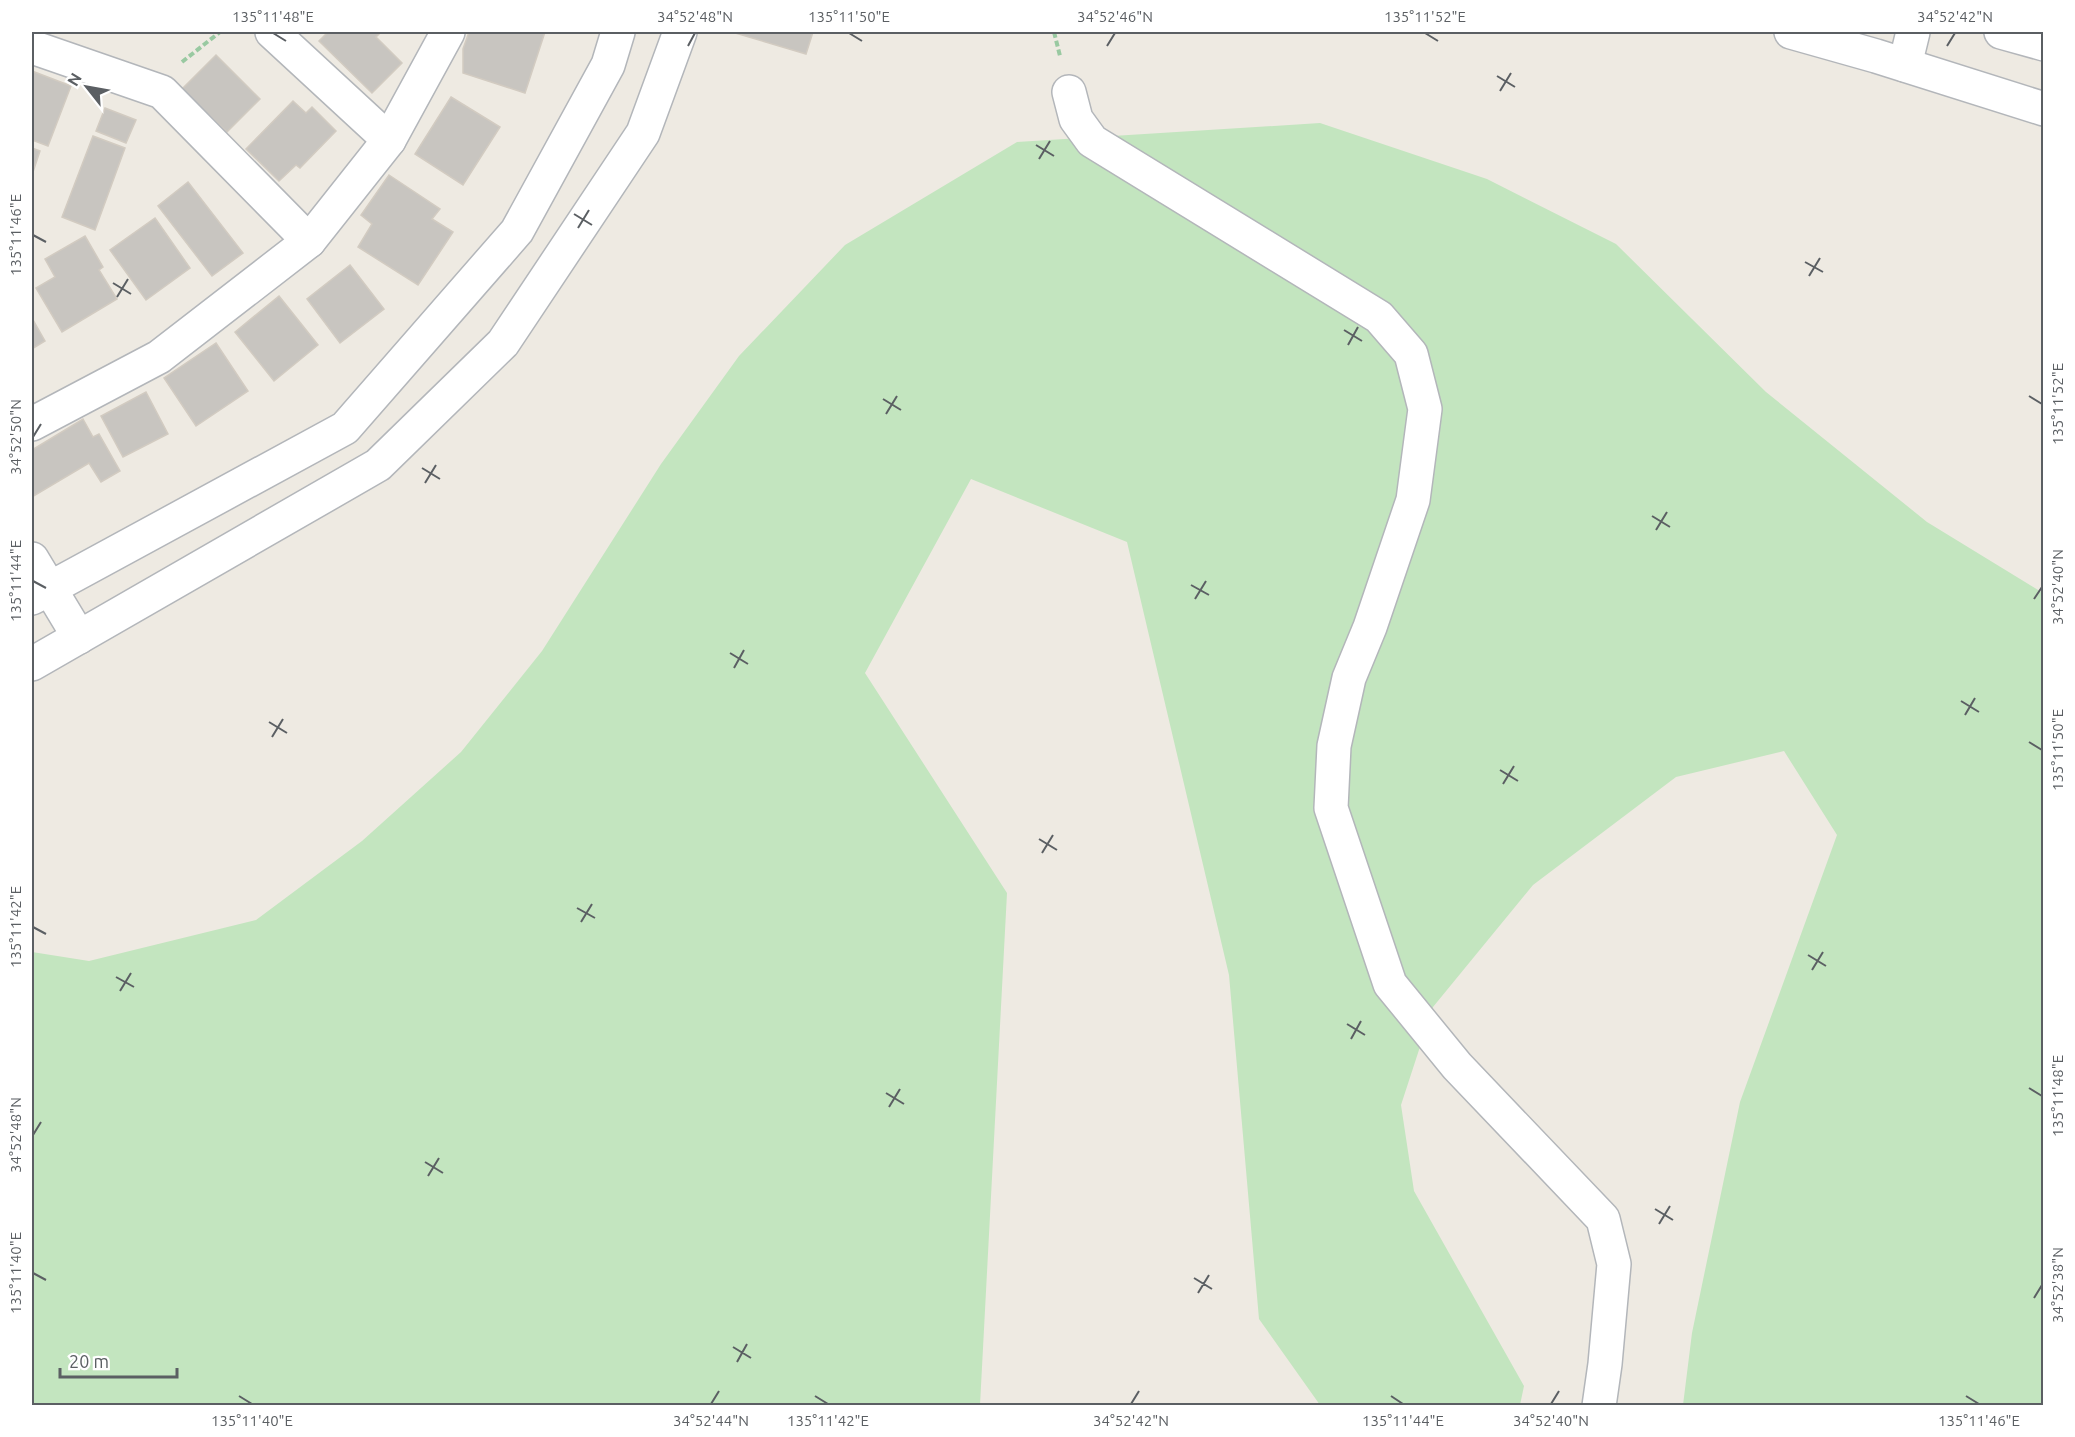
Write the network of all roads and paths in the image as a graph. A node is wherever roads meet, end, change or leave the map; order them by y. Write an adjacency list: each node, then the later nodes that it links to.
1 (272, 32): 13 (street)
2 (448, 32): 13 (street)
3 (618, 32): 17 (street)
4 (680, 32): 18 (street)
5 (1791, 32): 10 (street)
6 (1913, 32): 10 (street)
7 (2001, 32): 8 (street)
8 (2043, 44)
9 (32, 47): 14 (street)
10 (1905, 65): 12 (street)
11 (1069, 92): 20 (street)
12 (2043, 109)
13 (389, 140): 14 (street)
14 (309, 241): 15 (street)
15 (32, 424)
16 (32, 559): 17 (street)
17 (40, 593): 18 (street)
18 (78, 637): 19 (street)
19 (32, 664)
20 (1599, 1406)

